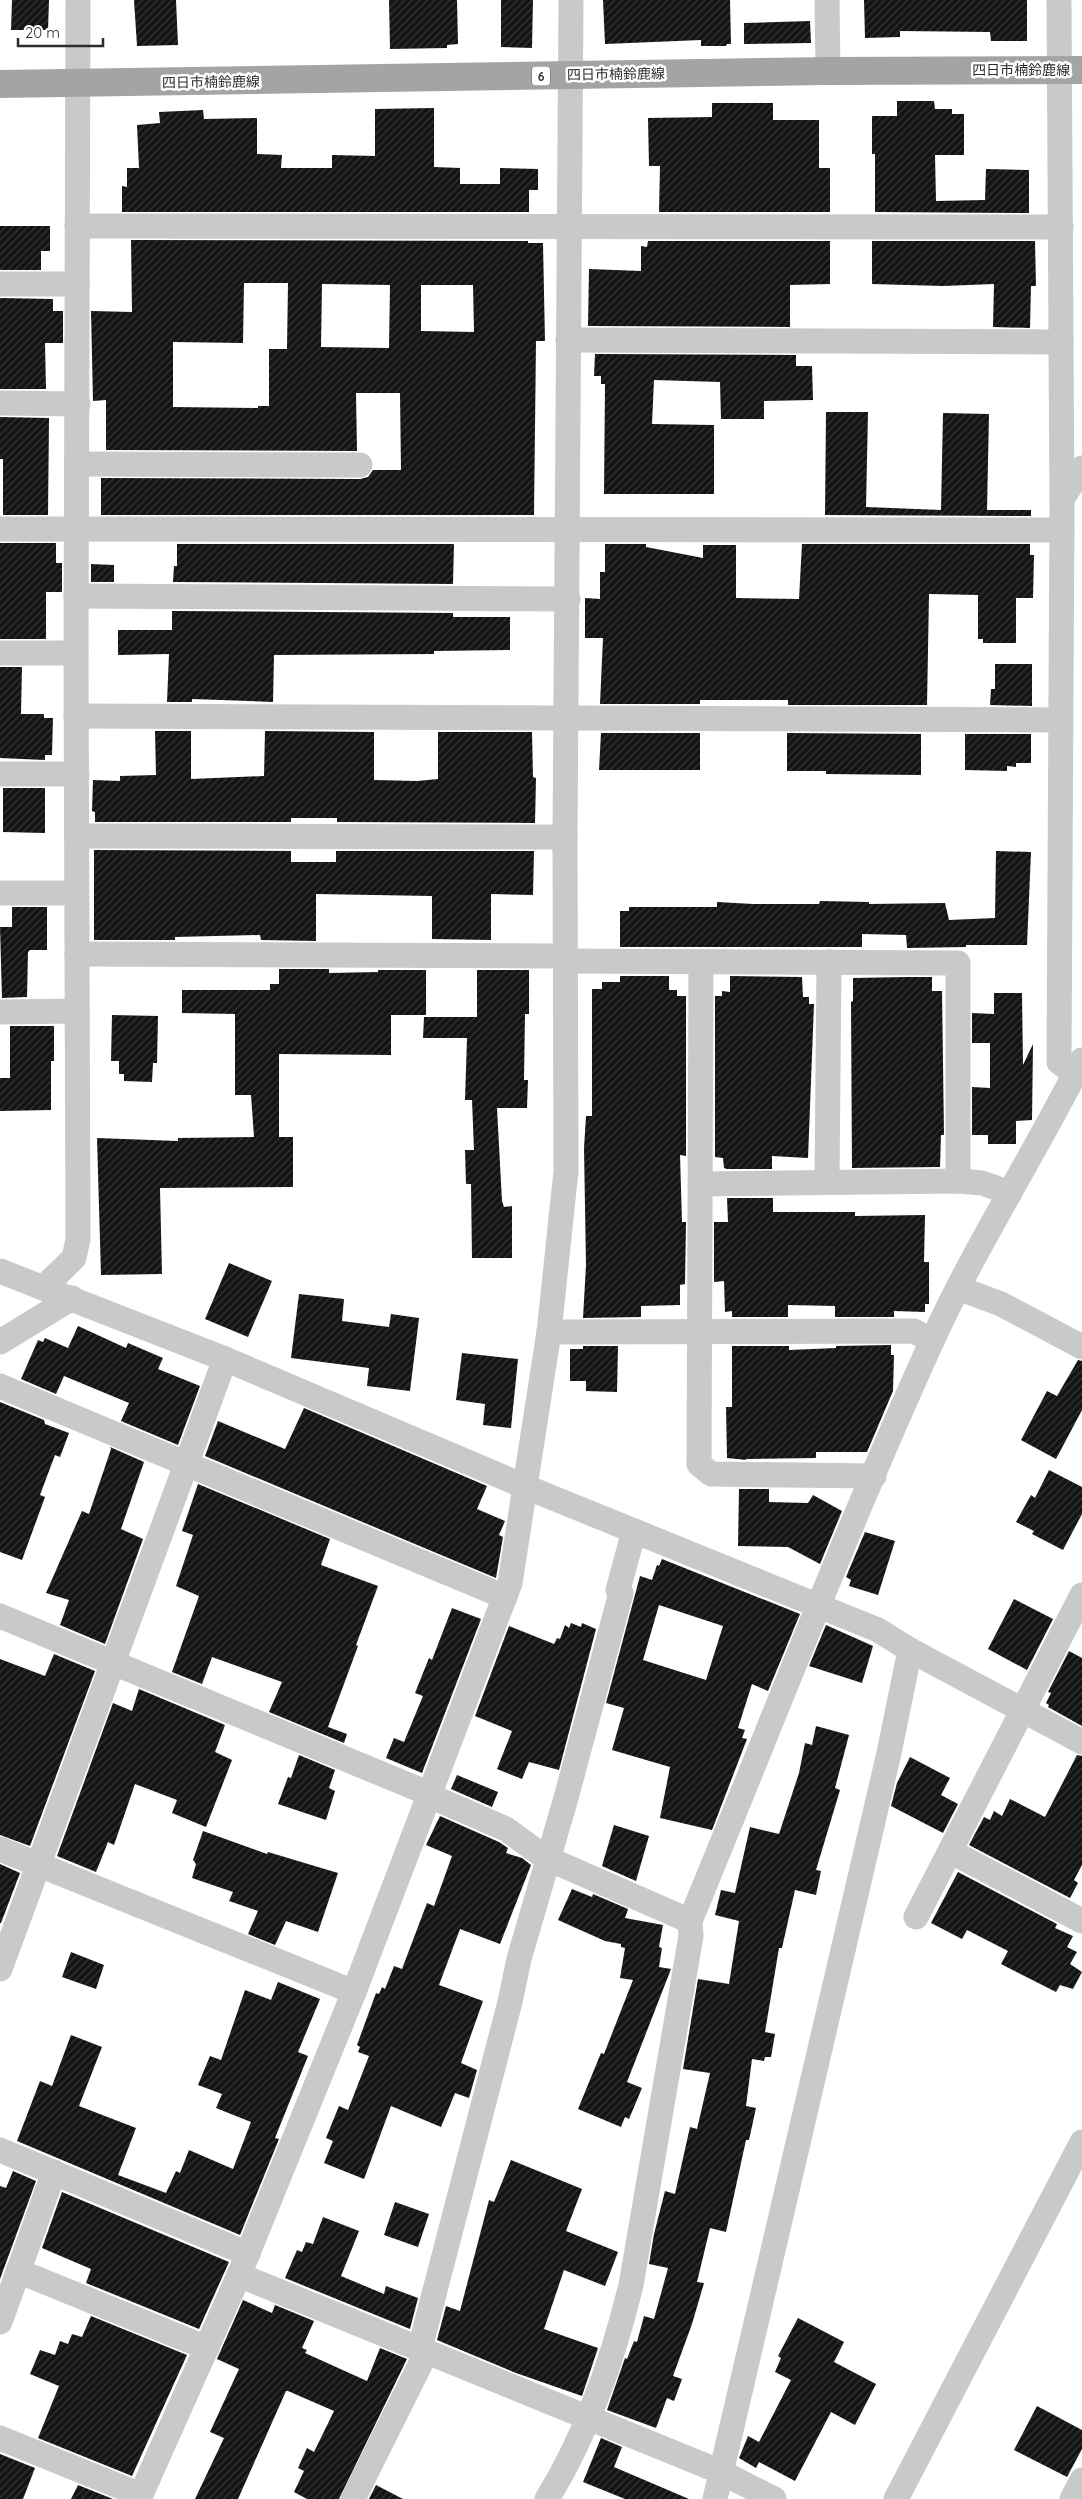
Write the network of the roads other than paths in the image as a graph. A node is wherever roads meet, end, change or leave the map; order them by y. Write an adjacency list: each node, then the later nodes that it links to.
1 (78, 0): 9 (street)
2 (571, 0): 7 (street)
3 (826, 0): 6 (street)
4 (1059, 0): 5 (street)
5 (1071, 70): 6 (main road, 四日市楠鈴鹿線 / 6); 12 (street)
6 (828, 71): 7 (main road, 四日市楠鈴鹿線 / 6)
7 (570, 75): 9 (main road, 四日市楠鈴鹿線 / 6); 11 (street)
8 (0, 84): 9 (main road, 四日市楠鈴鹿線 / 6)
9 (78, 84): 10 (street)
10 (77, 226): 11 (street); 14 (street)
11 (568, 226): 12 (street); 15 (street)
12 (1061, 227): 16 (street)
13 (0, 284): 14 (street)
14 (76, 284): 18 (street)
15 (568, 340): 16 (street); 25 (street)
16 (1061, 342): 22 (street)
17 (0, 403): 18 (street)
18 (78, 404): 19 (street)
19 (77, 464): 20 (street); 24 (street)
20 (360, 465)
21 (1082, 468): 22 (street)
22 (1067, 516): 25 (street); 32 (street)
23 (0, 529): 24 (street)
24 (76, 529): 25 (street); 26 (street)
25 (568, 531): 27 (street)
26 (76, 596): 27 (street); 29 (street)
27 (568, 598): 31 (street)
28 (0, 653): 29 (street)
29 (76, 653): 30 (street)
30 (76, 716): 31 (street); 34 (street)
31 (566, 718): 32 (street); 36 (street)
32 (1061, 720): 45 (street)
33 (0, 774): 34 (street)
34 (76, 774): 35 (street)
35 (77, 836): 36 (street); 38 (street)
36 (565, 837): 40 (street)
37 (0, 893): 38 (street)
38 (76, 893): 39 (street)
39 (77, 954): 40 (street); 44 (street)
40 (566, 959): 41 (street); 54 (street)
41 (701, 962): 42 (street); 48 (street)
42 (829, 962): 46 (street); 47 (street)
43 (0, 1012): 44 (street)
44 (77, 1012): 51 (street)
45 (1078, 1067): 49 (street)
46 (958, 1181): 47 (street); 49 (street)
47 (827, 1182): 48 (street)
48 (701, 1184): 55 (street)
49 (1010, 1193): 52 (street)
50 (0, 1271): 51 (street)
51 (43, 1288): 53 (street)
52 (958, 1288): 56 (street); 58 (street)
53 (72, 1298): 57 (street); 59 (street)
54 (549, 1332): 55 (street); 63 (street)
55 (699, 1332): 56 (street); 62 (street)
56 (932, 1341): 62 (street)
57 (0, 1342)
58 (1082, 1347)
59 (225, 1359): 61 (street); 63 (street)
60 (0, 1386): 61 (street)
61 (187, 1465): 67 (street); 70 (street)
62 (874, 1476): 65 (street)
63 (528, 1477): 64 (street); 67 (street)
64 (634, 1531): 65 (street); 76 (street)
65 (825, 1594): 69 (street); 79 (street)
66 (1082, 1595): 71 (street)
67 (505, 1597): 73 (street)
68 (0, 1616): 70 (street)
69 (910, 1650): 71 (street); 93 (street)
70 (114, 1662): 73 (street); 77 (street)
71 (1022, 1710): 72 (street); 75 (street)
72 (1082, 1742)
73 (430, 1795): 76 (street); 82 (street)
74 (0, 1849): 77 (street)
75 (950, 1851): 78 (street); 80 (street)
76 (548, 1857): 79 (street); 90 (street)
77 (38, 1865): 81 (street); 82 (street)
78 (916, 1917)
79 (690, 1921): 91 (street)
80 (1082, 1921)
81 (0, 1969)
82 (354, 1992): 86 (street)
83 (1082, 2142): 100 (street)
84 (0, 2150): 85 (street)
85 (54, 2172): 86 (street); 87 (street)
86 (244, 2264): 89 (street); 90 (street)
87 (12, 2270): 88 (street); 89 (street)
88 (0, 2322)
89 (207, 2348): 95 (street)
90 (424, 2350): 91 (street); 96 (street)
91 (588, 2416): 93 (street); 97 (street)
92 (0, 2438): 95 (street)
93 (721, 2472): 98 (street); 99 (street)
94 (1082, 2480): 101 (street)
95 (140, 2497)
96 (353, 2499)
97 (546, 2499)
98 (715, 2499)
99 (774, 2499)
100 (896, 2499)
101 (1072, 2499)

